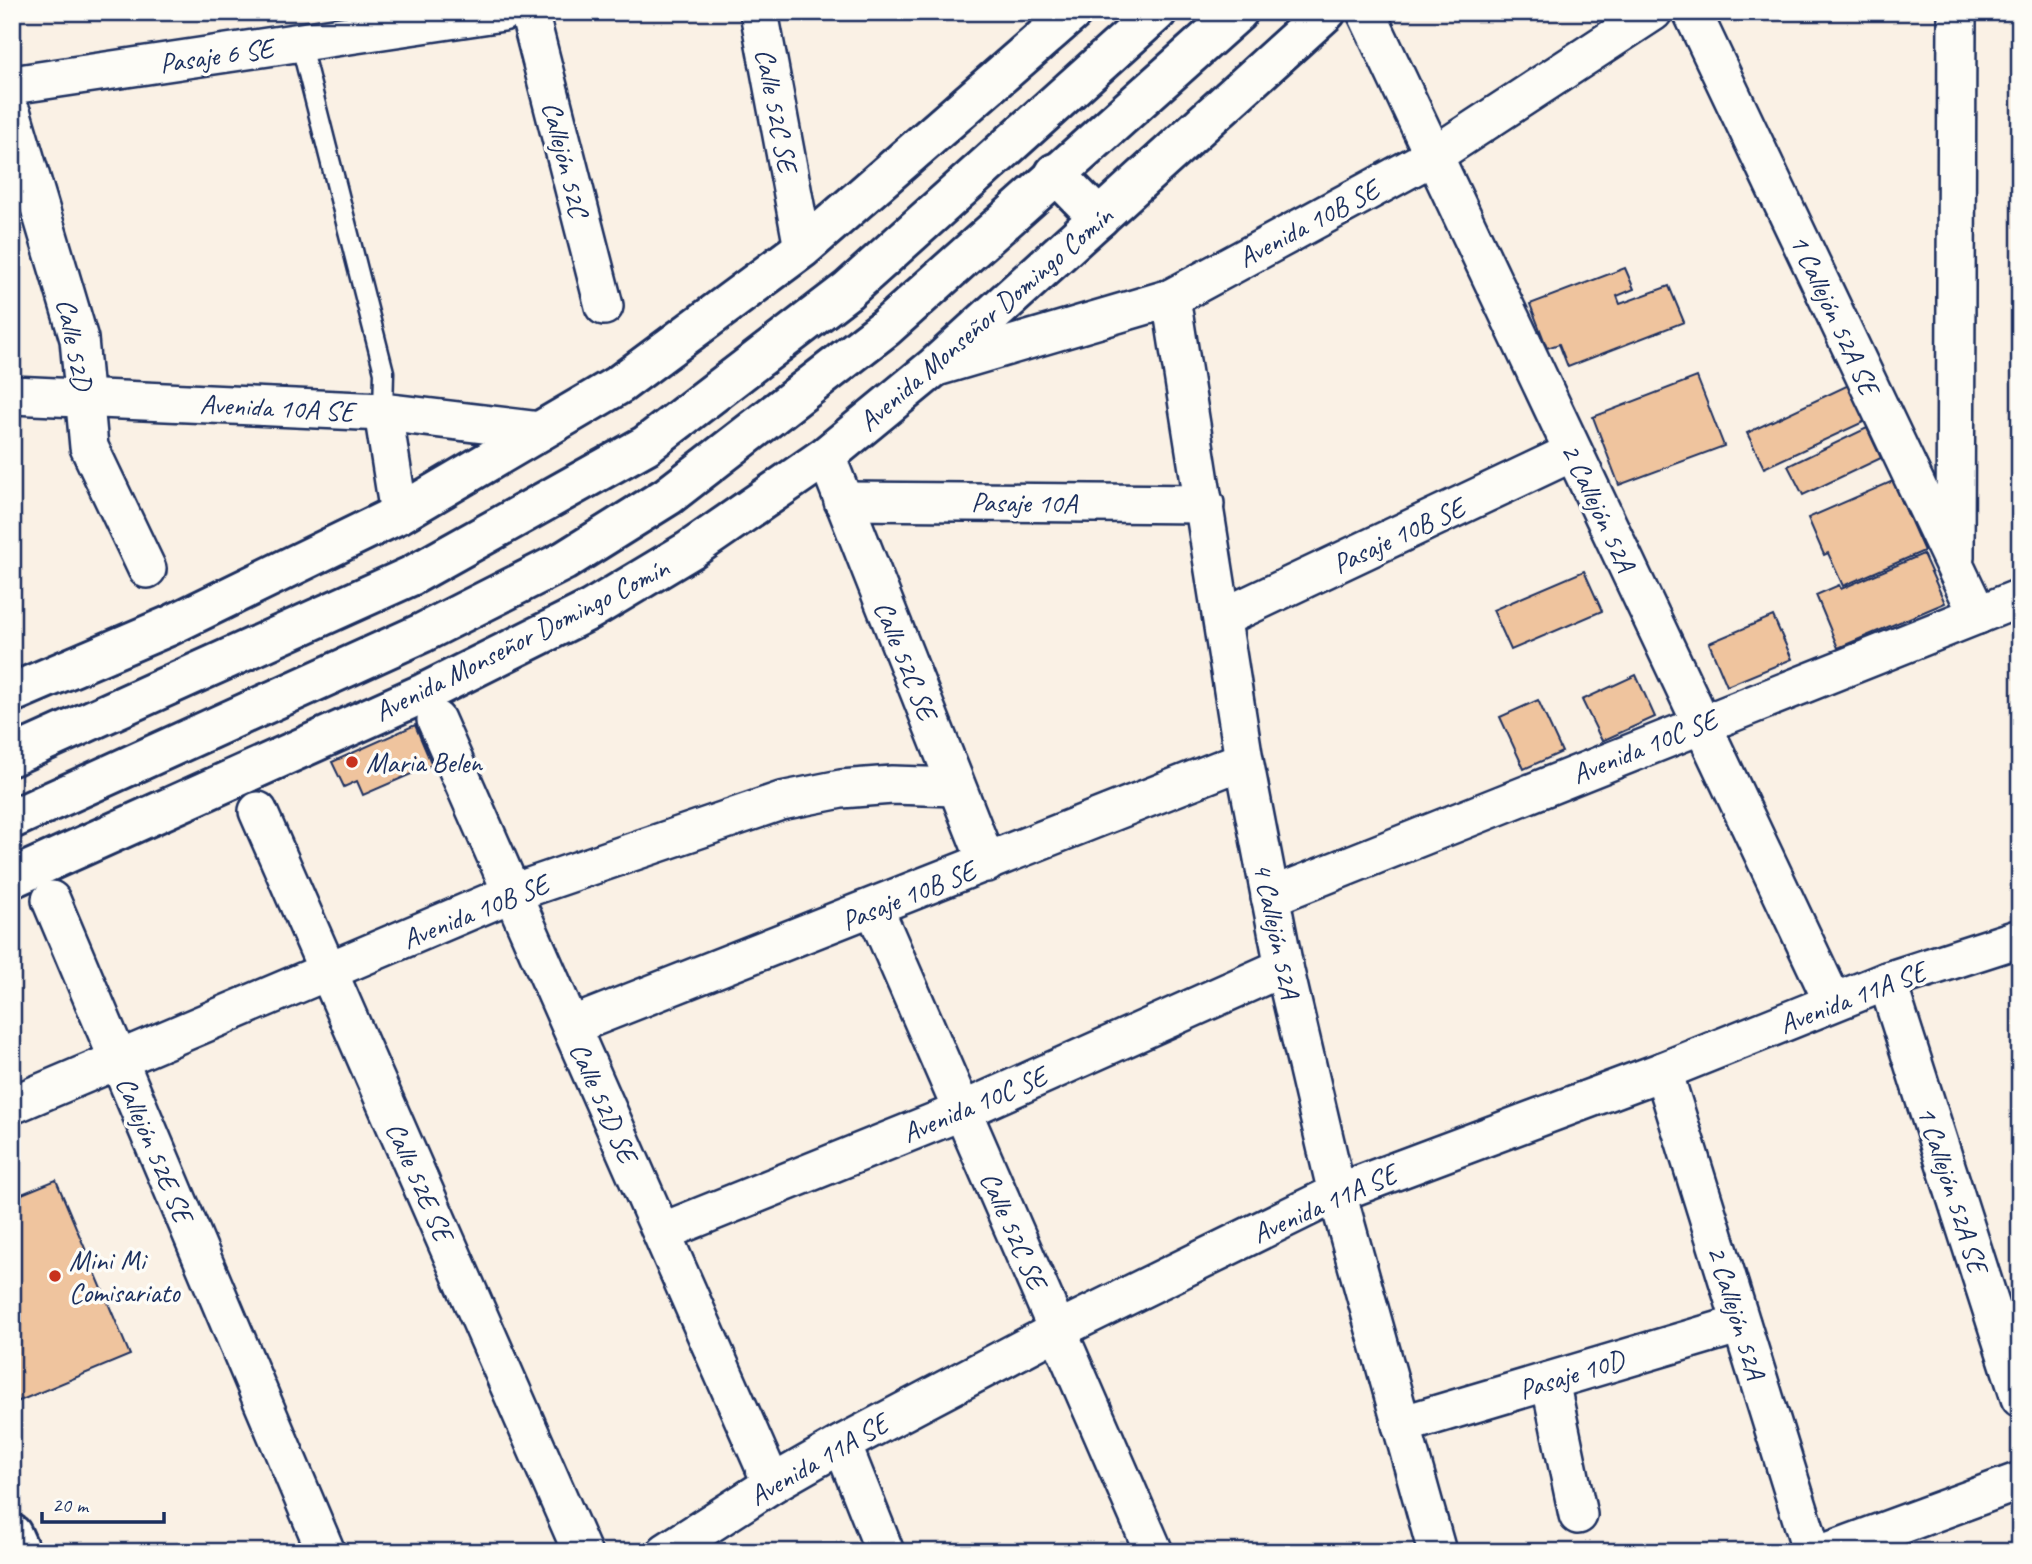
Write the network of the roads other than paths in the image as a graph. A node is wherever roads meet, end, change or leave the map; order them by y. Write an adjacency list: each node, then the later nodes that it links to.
1 (503, 12): 12 (street, Pasaje 6 SE)
2 (528, 12): 22 (street, Callejón 52C)
3 (759, 12): 20 (street, Calle 52C SE)
4 (1073, 12): 14 (main road)
5 (1157, 12): 16 (main road)
6 (1238, 12): 18 (main road, Avenida Monseñor Domingo Comín)
7 (1326, 12): 19 (main road, Avenida Monseñor Domingo Comín)
8 (1366, 12): 17 (street, 2 Callejón 52A)
9 (1653, 12): 17 (street, Avenida 10B SE)
10 (1692, 12): 35 (street, 1 Callejón 52A SE)
11 (1957, 12): 35 (street)
12 (300, 42): 13 (street, Pasaje 6 SE); 26 (lane)
13 (12, 85)
14 (968, 105): 16 (main road); 20 (main road)
15 (12, 114): 25 (street, Calle 52D)
16 (1007, 147): 41 (main road)
17 (1433, 156): 21 (street, Avenida 10B SE); 28 (street, 2 Callejón 52A)
18 (1055, 173): 19 (main road); 33 (main road, Avenida Monseñor Domingo Comín)
19 (1099, 218): 23 (main road, Avenida Monseñor Domingo Comín)
20 (803, 248): 27 (main road)
21 (1171, 298): 23 (street, Avenida 10B SE); 31 (street, 4 Callejón 52A)
22 (604, 306)
23 (933, 368): 29 (main road, Avenida Monseñor Domingo Comín)
24 (12, 395): 25 (street, Avenida 10A SE)
25 (87, 398): 26 (street, Avenida 10A SE); 36 (street, Calle 52D)
26 (383, 412): 27 (street, Avenida 10A SE); 32 (street)
27 (541, 431): 32 (main road)
28 (1573, 452): 40 (street, Pasaje 10B SE); 44 (street, 2 Callejón 52A)
29 (826, 456): 30 (street, Calle 52C SE); 38 (main road, Avenida Monseñor Domingo Comín)
30 (843, 501): 31 (street, Pasaje 10A); 47 (street, Calle 52C SE)
31 (1205, 504): 40 (street, 4 Callejón 52A)
32 (399, 514): 34 (main road)
33 (564, 561): 38 (main road); 49 (main road, Avenida Monseñor Domingo Comín)
34 (296, 565): 41 (main road); 42 (main road)
35 (1955, 568): 39 (street, 1 Callejón 52A SE)
36 (147, 569)
37 (2020, 598): 39 (street, Avenida 10C SE)
38 (590, 610): 51 (main road, Avenida Monseñor Domingo Comín)
39 (1978, 615): 44 (street, Avenida 10C SE)
40 (1224, 617): 46 (street, 4 Callejón 52A)
41 (315, 619): 45 (main road)
42 (12, 693)
43 (436, 720): 52 (street, Calle 52D SE)
44 (1701, 723): 53 (street, Avenida 10C SE); 60 (street, 2 Callejón 52A)
45 (12, 756)
46 (1244, 760): 50 (street, Pasaje 10B SE); 53 (street, 4 Callejón 52A)
47 (957, 787): 50 (street, Calle 52C SE); 52 (street, Avenida 10B SE)
48 (258, 811): 58 (street, Calle 52E SE)
49 (12, 819)
50 (987, 863): 55 (street, Pasaje 10B SE)
51 (12, 878)
52 (512, 893): 58 (street, Avenida 10B SE); 61 (street, Calle 52D SE)
53 (1270, 897): 57 (street, 4 Callejón 52A)
54 (51, 900): 62 (street, Callejón 52E SE)
55 (874, 908): 61 (street, Pasaje 10B SE); 65 (street, Calle 52C SE)
56 (2020, 938): 59 (street, Avenida 11A SE)
57 (1284, 968): 65 (street, Avenida 10C SE); 66 (street, 4 Callejón 52A)
58 (328, 972): 62 (street, Avenida 10B SE); 80 (street, Calle 52E SE)
59 (1887, 981): 60 (street, Avenida 11A SE); 71 (street, 1 Callejón 52A SE)
60 (1833, 1002): 63 (street, Avenida 11A SE)
61 (570, 1026): 67 (street, Calle 52D SE)
62 (117, 1058): 64 (street, Avenida 10B SE); 79 (street, Callejón 52E SE)
63 (1663, 1071): 66 (street, Avenida 11A SE); 68 (street, 2 Callejón 52A)
64 (12, 1105)
65 (962, 1111): 67 (street, Avenida 10C SE); 69 (street, Calle 52C SE)
66 (1337, 1193): 69 (street, Avenida 11A SE); 72 (street, 4 Callejón 52A)
67 (662, 1232): 75 (street, Calle 52D SE)
68 (1741, 1324): 70 (street, Pasaje 10D); 85 (street, 2 Callejón 52A)
69 (1058, 1330): 73 (street, Avenida 11A SE); 83 (street, Calle 52C SE)
70 (1550, 1381): 72 (street, Pasaje 10D); 76 (street)
71 (2020, 1398)
72 (1401, 1425): 84 (street, 4 Callejón 52A)
73 (842, 1444): 75 (street, Avenida 11A SE); 82 (street)
74 (2020, 1481): 86 (street)
75 (772, 1484): 81 (street, Avenida 11A SE)
76 (1578, 1515)
77 (12, 1534): 78 (main road)
78 (20, 1552)
79 (326, 1552)
80 (582, 1552)
81 (666, 1552)
82 (886, 1552)
83 (1154, 1552)
84 (1437, 1552)
85 (1812, 1552)
86 (1827, 1552)

